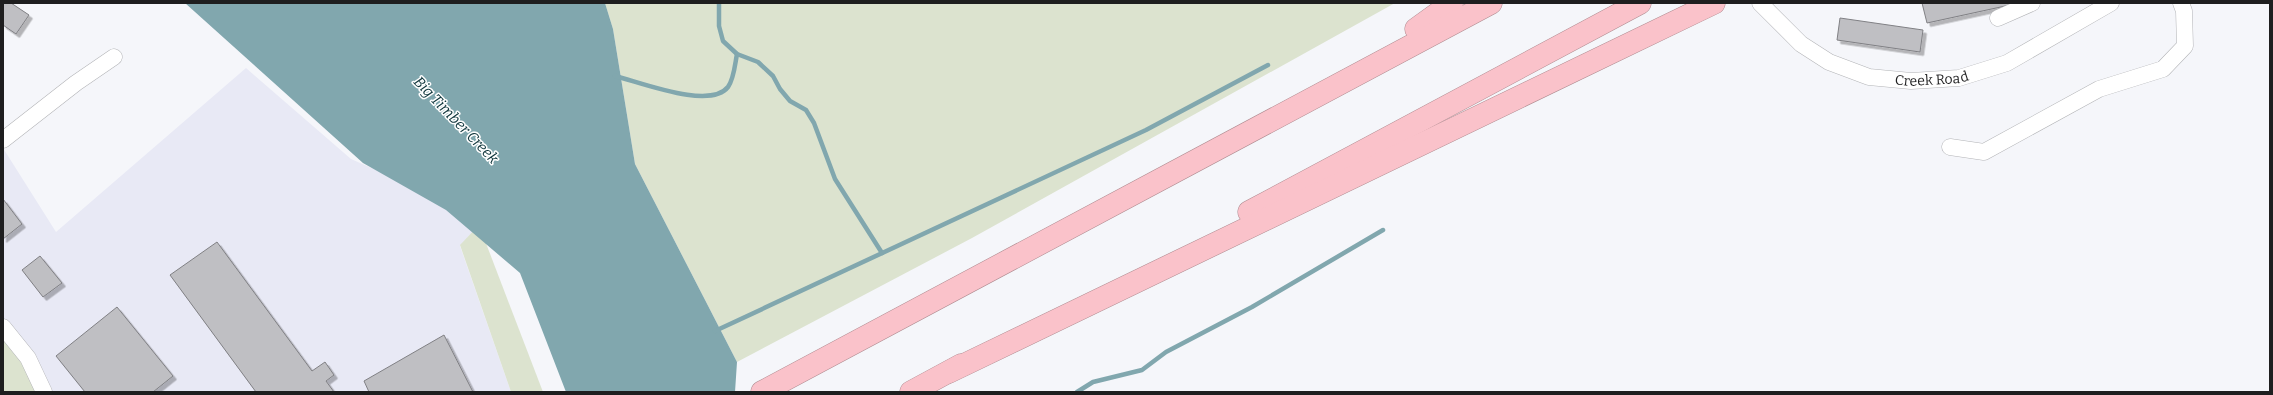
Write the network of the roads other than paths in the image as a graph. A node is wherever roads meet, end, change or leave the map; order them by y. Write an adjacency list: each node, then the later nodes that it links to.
1 (1452, 3): 11 (highway)
2 (1491, 3): 11 (highway)
3 (1640, 3): 15 (highway)
4 (1714, 3): 15 (highway)
5 (1760, 3): 7 (street, Creek Road)
6 (2032, 3): 9 (street)
7 (2111, 3)
8 (2181, 3): 13 (street)
9 (1998, 18)
10 (114, 57): 12 (street)
11 (1319, 94): 17 (highway)
12 (3, 140)
13 (1950, 147)
14 (3, 327): 16 (street)
15 (949, 372): 18 (highway)
16 (44, 392)
17 (762, 392)
18 (911, 392)

